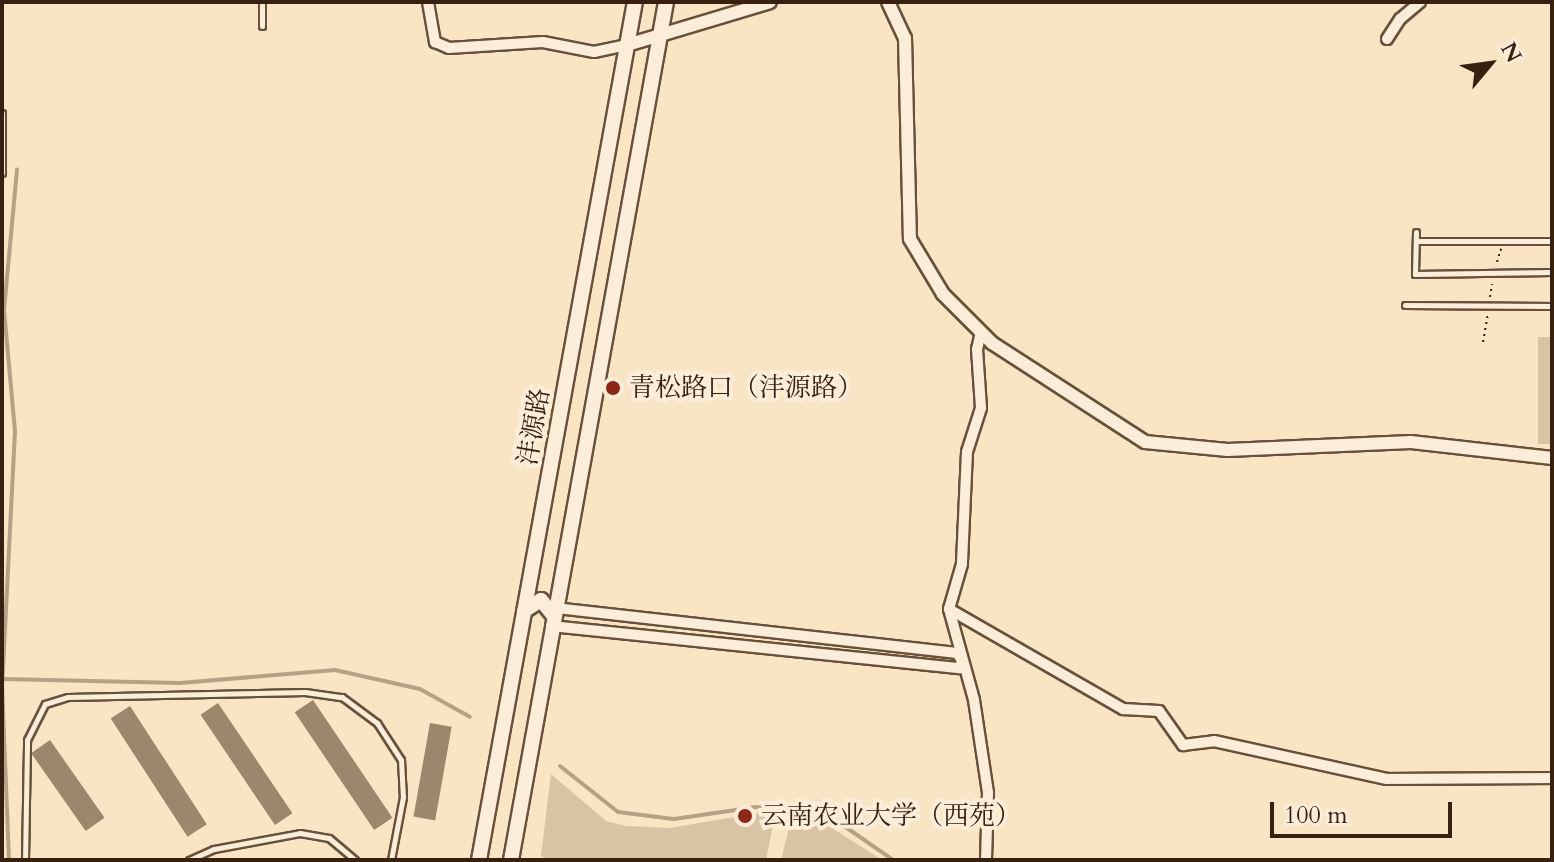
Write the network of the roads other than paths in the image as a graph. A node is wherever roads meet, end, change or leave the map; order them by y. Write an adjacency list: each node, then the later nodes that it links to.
1 (262, 2): 8 (lane)
2 (428, 2): 11 (street)
3 (635, 2): 11 (main road, 沣源路)
4 (666, 2): 9 (main road, 沣源路)
5 (770, 2): 9 (street)
6 (888, 2): 20 (street)
7 (1420, 2): 10 (street)
8 (262, 26)
9 (661, 36): 11 (street); 23 (main road, 沣源路)
10 (1387, 39)
11 (627, 45): 22 (main road, 沣源路)
12 (2, 113): 13 (lane)
13 (2, 173)
14 (1416, 232): 15 (lane)
15 (1416, 241): 16 (lane); 17 (lane)
16 (1552, 241)
17 (1552, 272)
18 (1405, 305): 19 (lane)
19 (1552, 306)
20 (981, 332): 21 (street); 24 (street)
21 (1552, 458)
22 (537, 551): 23 (main road); 25 (main road, 沣源路)
23 (567, 557): 26 (main road, 沣源路)
24 (949, 609): 27 (street); 28 (street)
25 (524, 611): 26 (main road); 33 (main road, 沣源路)
26 (553, 617): 27 (street); 27 (street); 34 (main road, 沣源路)
27 (962, 660): 35 (street)
28 (1552, 778)
29 (25, 860): 32 (lane)
30 (189, 860): 31 (lane)
31 (355, 860)
32 (391, 860)
33 (479, 860)
34 (511, 860)
35 (986, 860)

